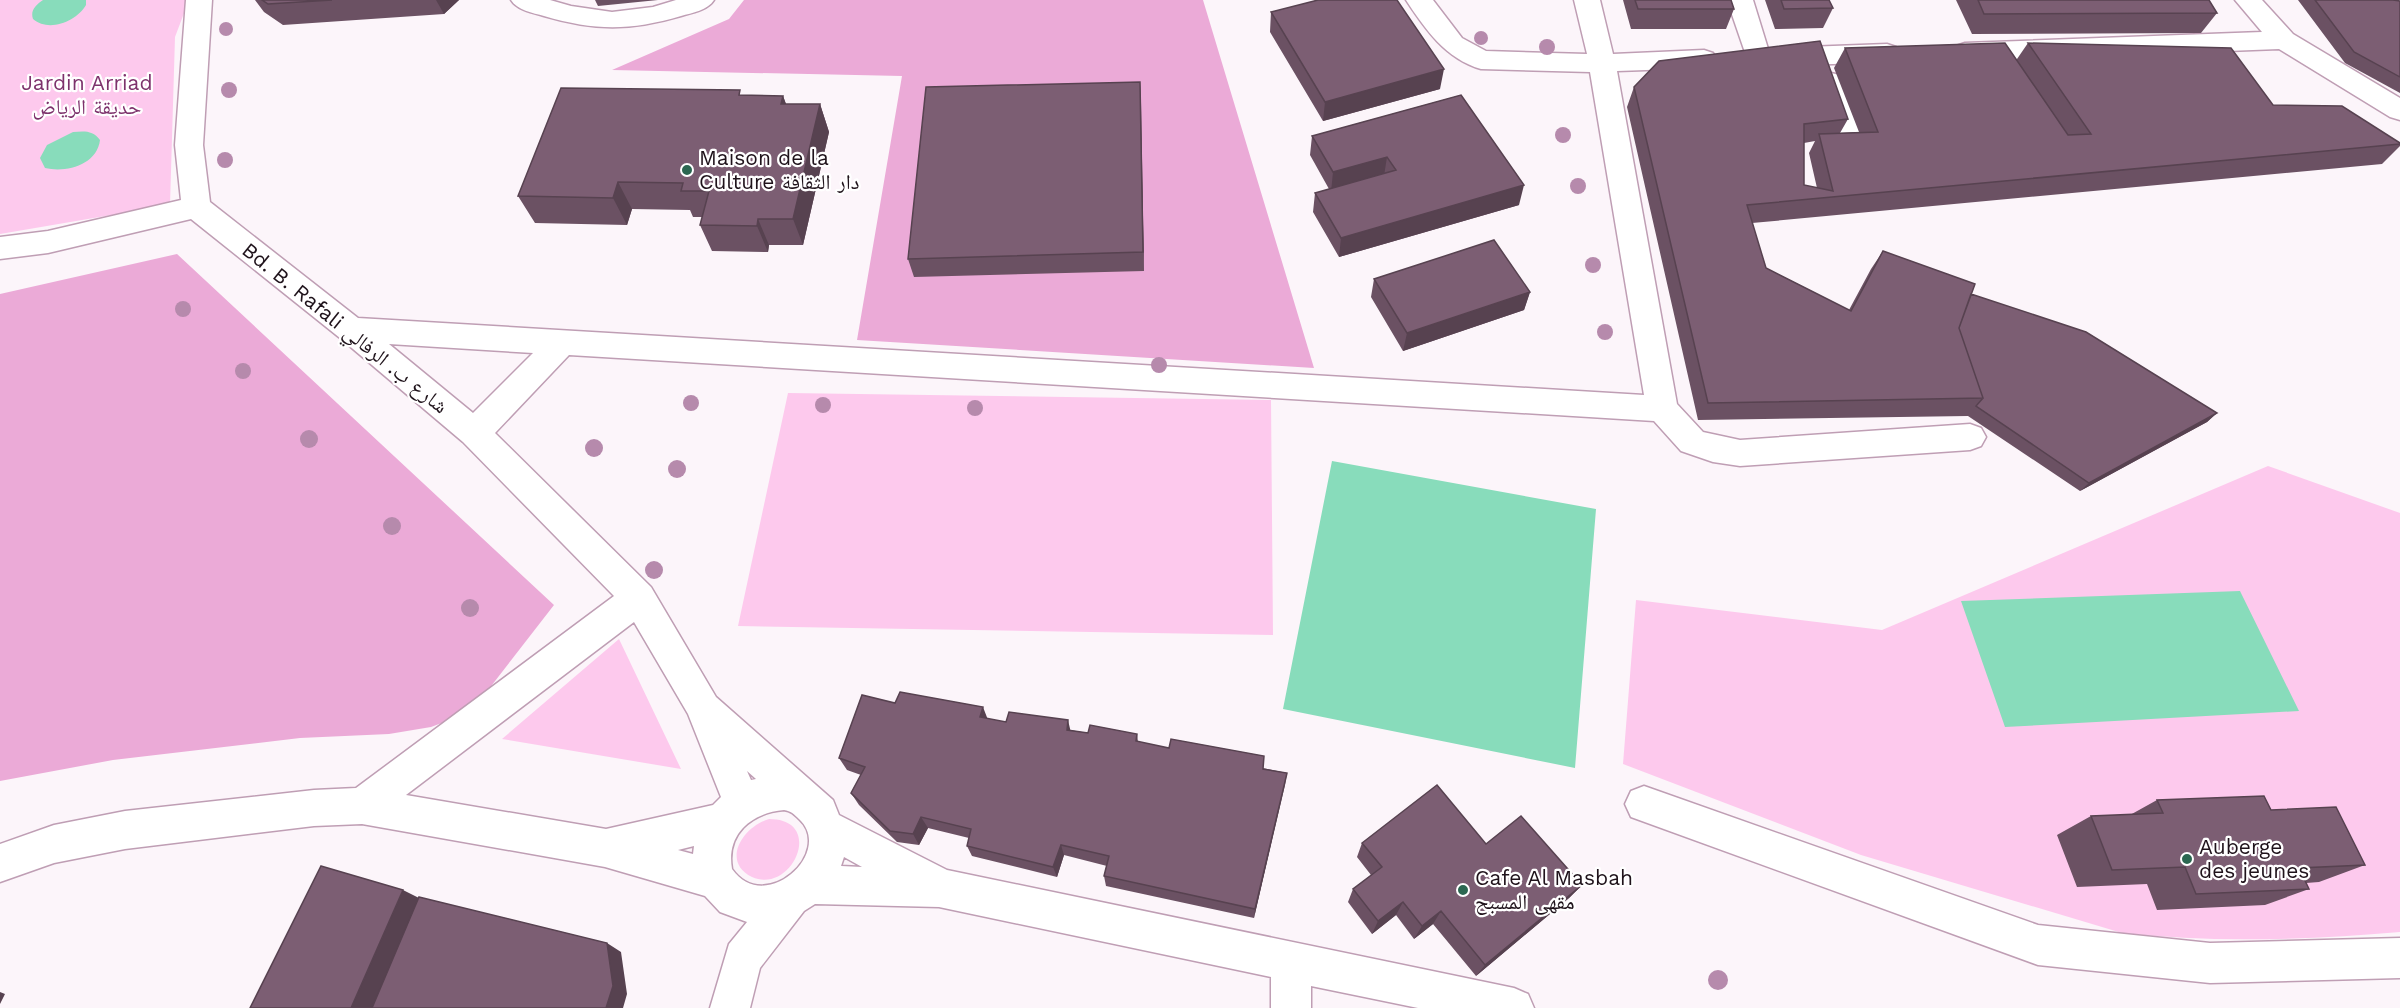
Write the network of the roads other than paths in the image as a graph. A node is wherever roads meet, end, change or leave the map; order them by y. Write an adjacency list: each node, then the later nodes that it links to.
1 (200, 0): 15 (street)
2 (524, 0): 8 (street)
3 (701, 0): 8 (street)
4 (1419, 0): 12 (street)
5 (1587, 0): 12 (street)
6 (1740, 0): 11 (street)
7 (2248, 0): 9 (street)
8 (557, 6)
9 (2284, 40): 10 (street); 13 (street)
10 (1821, 55): 11 (street); 14 (street)
11 (1739, 58): 12 (street)
12 (1602, 63): 19 (street)
13 (2400, 110)
14 (1856, 149)
15 (196, 207): 16 (street); 17 (street, Bd. B. Rafali شارع ب. الرفالي)
16 (0, 248)
17 (351, 330): 18 (street); 20 (street, Bd. B. Rafali شارع ب. الرفالي)
18 (561, 344): 19 (street); 20 (street)
19 (1662, 409): 21 (street)
20 (474, 433): 22 (street, Bd. B. Rafali شارع ب. الرفالي)
21 (1970, 437)
22 (639, 598): 23 (street, Bd. B. Rafali شارع ب. الرفالي); 26 (street)
23 (702, 705): 24 (street); 27 (street)
24 (800, 794): 27 (street); 28 (street)
25 (1644, 804): 35 (street)
26 (362, 806): 29 (street); 30 (street)
27 (733, 812): 29 (street); 31 (street)
28 (829, 829): 32 (street); 33 (street)
29 (605, 848): 31 (street)
30 (0, 862)
31 (722, 887): 33 (street); 34 (street)
32 (939, 888): 33 (street); 36 (street)
33 (800, 892): 34 (street)
34 (743, 958): 37 (street)
35 (2400, 958)
36 (1291, 962): 38 (street); 39 (street)
37 (730, 1008)
38 (1291, 1008)
39 (1514, 1008)

